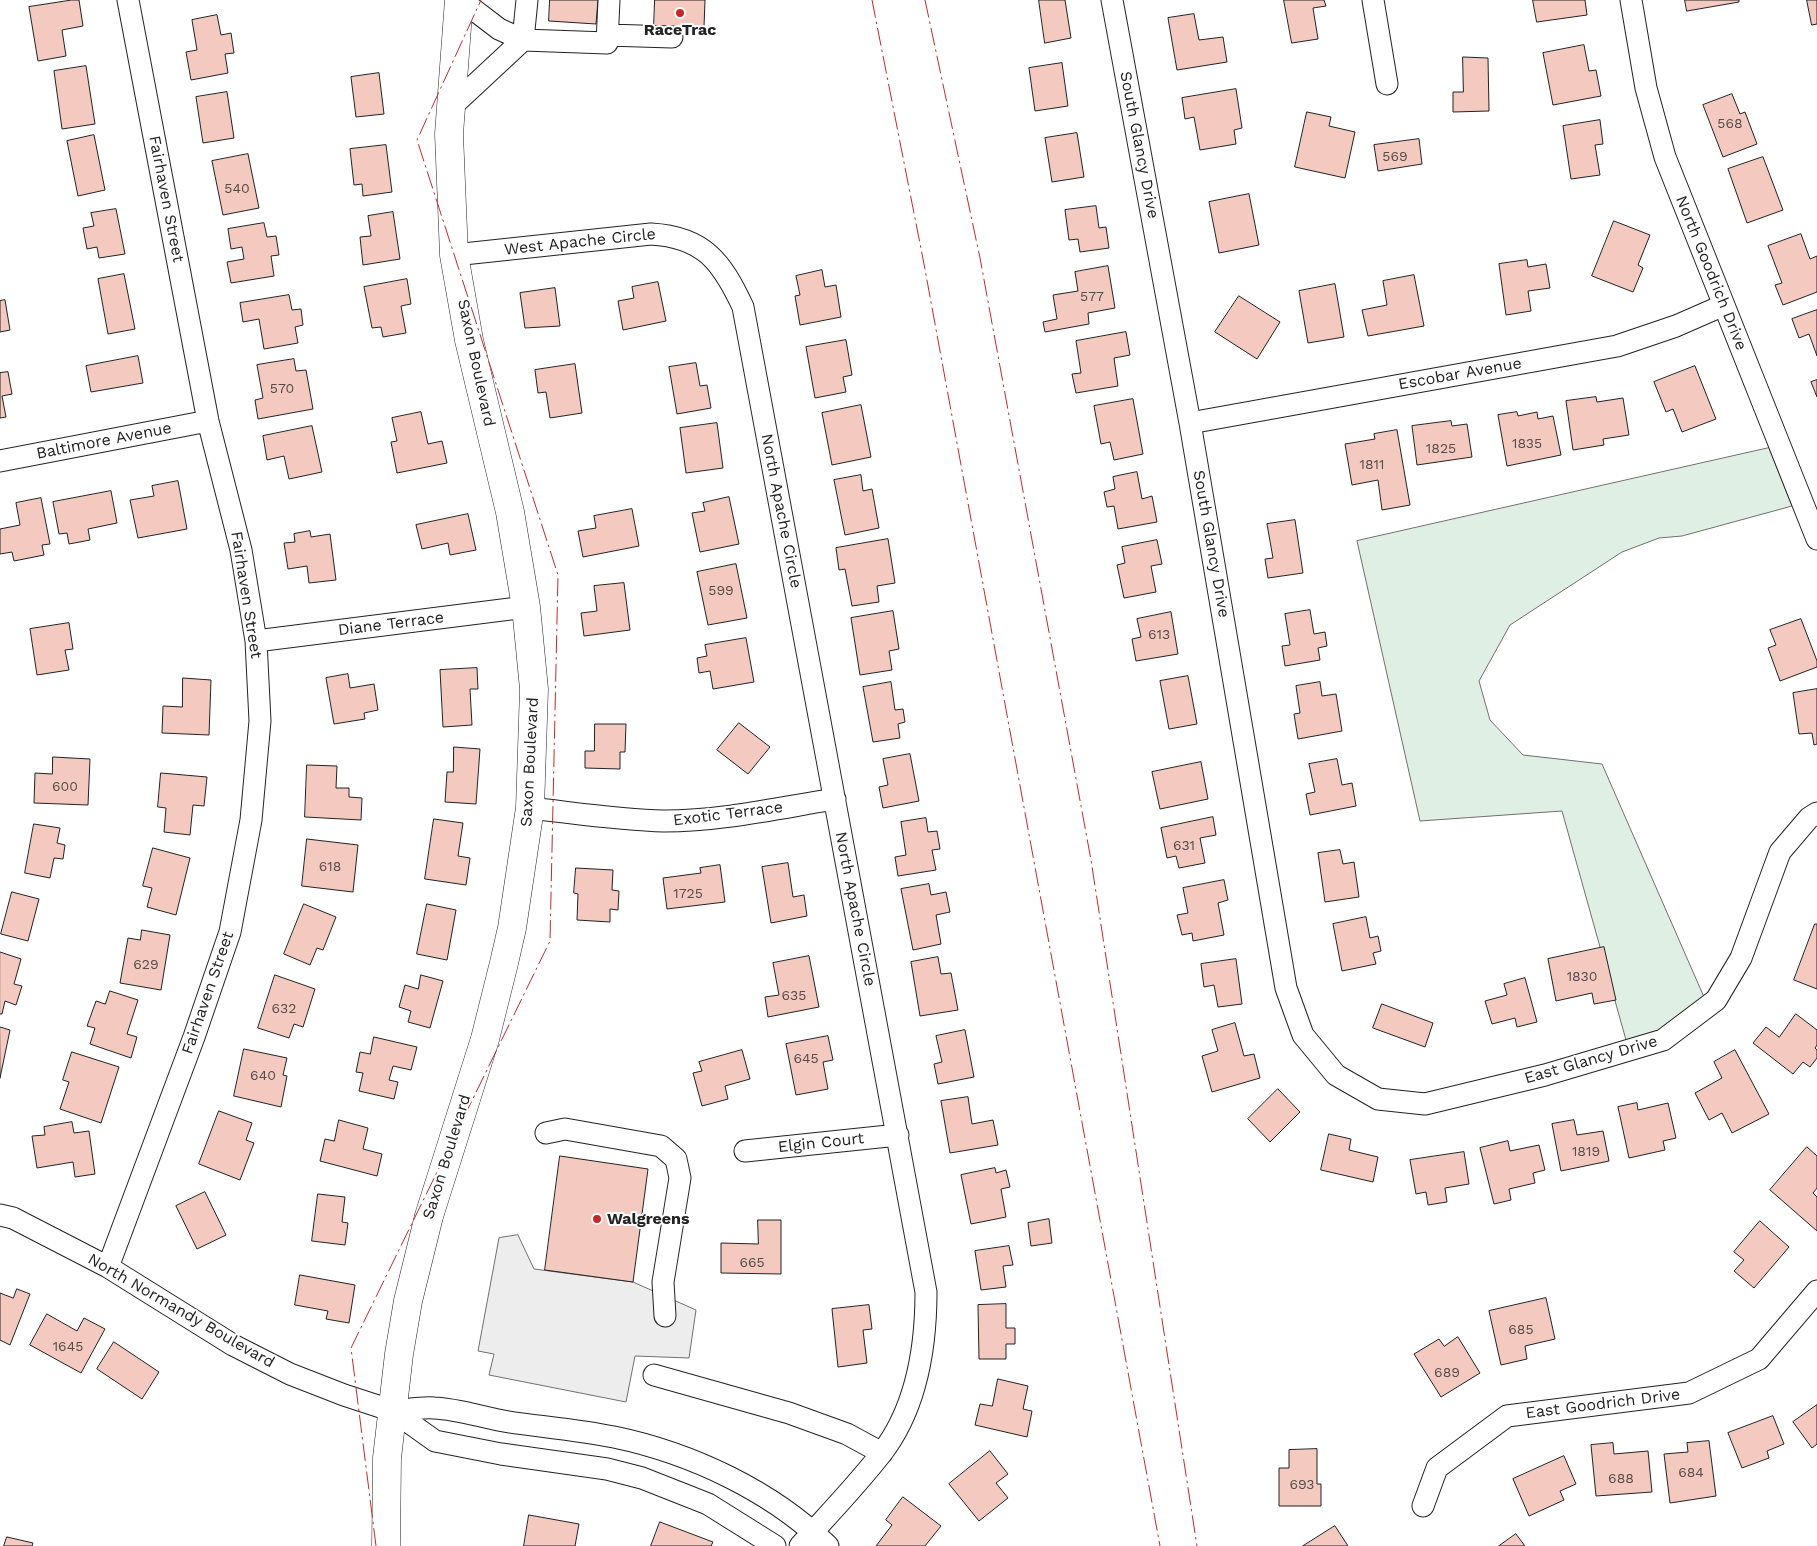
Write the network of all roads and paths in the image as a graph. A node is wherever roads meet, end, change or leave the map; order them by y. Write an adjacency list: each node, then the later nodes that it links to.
1 (128, 0): 16 (street, Fairhaven Street)
2 (460, 0): 10 (street); 12 (main road, Saxon Boulevard)
3 (527, 0): 10 (street)
4 (609, 0): 8 (street)
5 (1112, 0): 17 (street, South Glancy Drive)
6 (1373, 0): 11 (street)
7 (1631, 0): 15 (street, North Goodrich Drive)
8 (607, 35): 9 (street); 10 (street)
9 (672, 37)
10 (523, 40): 12 (street)
11 (1387, 84)
12 (450, 108): 14 (main road, Saxon Boulevard)
13 (704, 248): 14 (street, West Apache Circle); 22 (street, North Apache Circle)
14 (454, 255): 20 (main road, Saxon Boulevard)
15 (1724, 305): 17 (street, Escobar Avenue); 19 (street, North Goodrich Drive)
16 (208, 421): 18 (street, Baltimore Avenue); 21 (street, Fairhaven Street)
17 (1190, 423): 25 (street, South Glancy Drive)
18 (0, 461)
19 (1817, 539)
20 (526, 607): 21 (street, Diane Terrace); 23 (main road, Saxon Boulevard)
21 (256, 641): 30 (street, Fairhaven Street)
22 (835, 799): 23 (street, Exotic Terrace); 27 (street, North Apache Circle)
23 (530, 808): 34 (main road, Saxon Boulevard)
24 (1817, 813): 25 (street, East Glancy Drive)
25 (1336, 1076)
26 (546, 1133): 32 (street)
27 (898, 1135): 28 (street, Elgin Court); 35 (street, North Apache Circle)
28 (745, 1150)
29 (0, 1215): 30 (street, North Normandy Boulevard)
30 (108, 1267): 34 (street, North Normandy Boulevard)
31 (1817, 1291): 36 (street, East Goodrich Drive)
32 (665, 1316)
33 (654, 1375): 35 (street)
34 (393, 1411): 37 (street, North Normandy Boulevard); 38 (main road, Saxon Boulevard); 39 (street, North Normandy Boulevard)
35 (882, 1454): 37 (street, North Apache Circle)
36 (1423, 1506)
37 (814, 1541)
38 (386, 1546)
39 (775, 1546)

